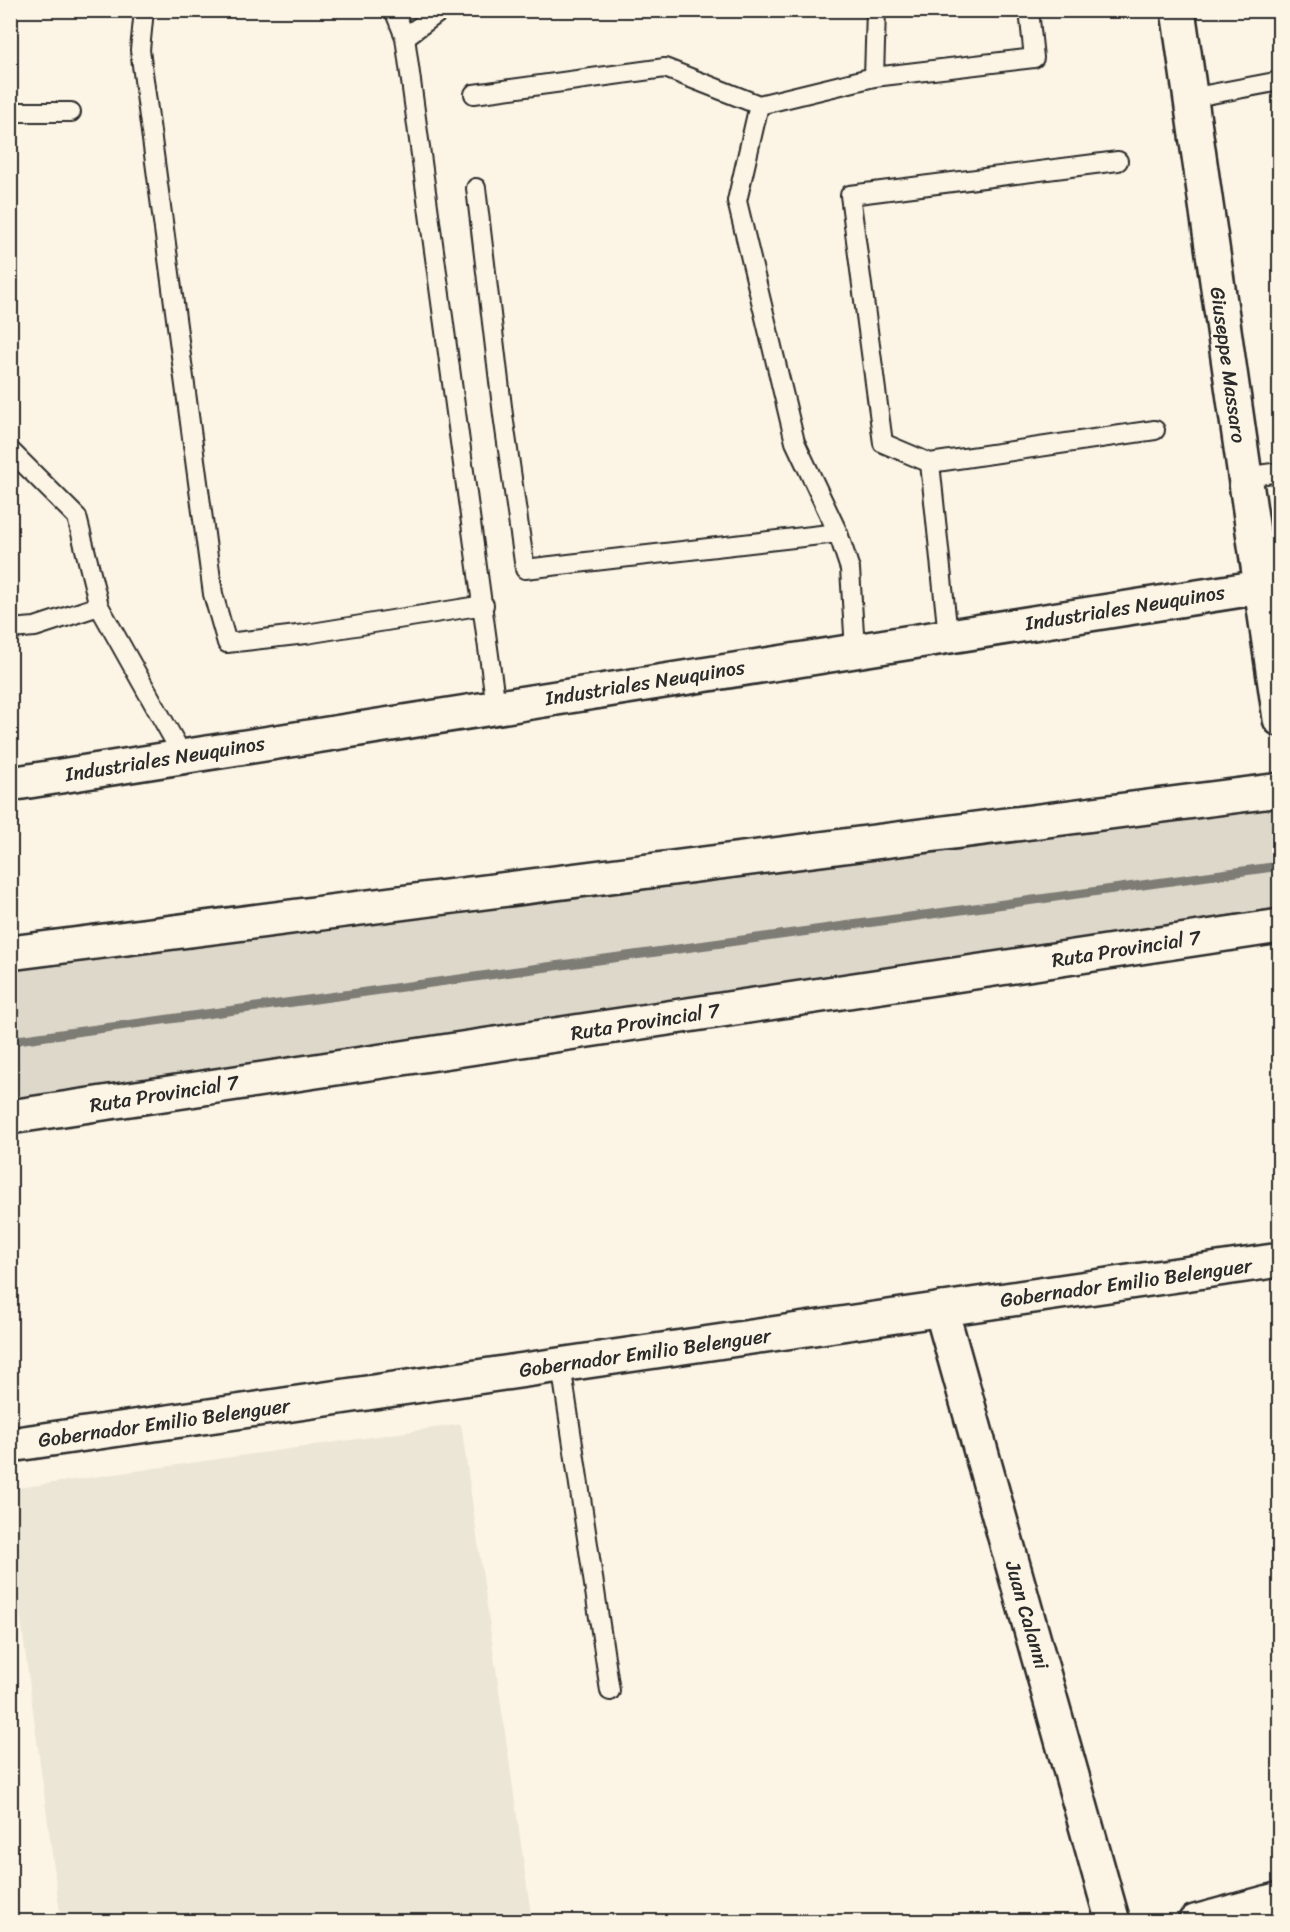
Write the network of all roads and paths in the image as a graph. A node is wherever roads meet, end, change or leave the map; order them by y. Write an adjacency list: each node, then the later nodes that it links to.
1 (144, 10): 24 (lane)
2 (394, 10): 7 (lane)
3 (442, 10): 7 (lane)
4 (876, 10): 8 (lane)
5 (1029, 10): 8 (lane)
6 (1178, 10): 11 (main road, Giuseppe Massaro)
7 (405, 36): 24 (lane)
8 (874, 77): 12 (lane)
9 (1280, 81): 11 (lane)
10 (474, 94): 12 (lane)
11 (1190, 99): 21 (main road, Giuseppe Massaro)
12 (759, 105): 22 (lane)
13 (10, 112): 14 (lane)
14 (71, 112)
15 (1118, 160): 19 (lane)
16 (476, 188): 22 (lane)
17 (1155, 430): 19 (lane)
18 (10, 450): 25 (lane)
19 (930, 463): 27 (lane)
20 (1280, 472): 21 (lane)
21 (1244, 477): 23 (main road, Giuseppe Massaro)
22 (838, 533): 28 (lane)
23 (1269, 585): 27 (main road, Industriales Neuquinos); 30 (main road, Giuseppe Massaro)
24 (483, 605): 29 (lane)
25 (99, 606): 26 (lane); 31 (lane)
26 (10, 628)
27 (948, 636): 28 (main road, Industriales Neuquinos)
28 (855, 650): 29 (main road, Industriales Neuquinos)
29 (496, 707): 31 (main road, Industriales Neuquinos)
30 (1280, 719)
31 (183, 756): 32 (main road, Industriales Neuquinos)
32 (10, 784)
33 (1280, 790): 35 (main road)
34 (1280, 926): 36 (main road, Ruta Provincial 7)
35 (10, 953)
36 (10, 1117)
37 (1280, 1260): 38 (main road, Gobernador Emilio Belenguer)
38 (941, 1310): 39 (main road, Gobernador Emilio Belenguer); 43 (main road, Juan Calanni)
39 (561, 1365): 40 (main road, Gobernador Emilio Belenguer); 41 (lane)
40 (10, 1445)
41 (610, 1692)
42 (1280, 1899): 44 (main road)
43 (1113, 1922)
44 (1195, 1922)

